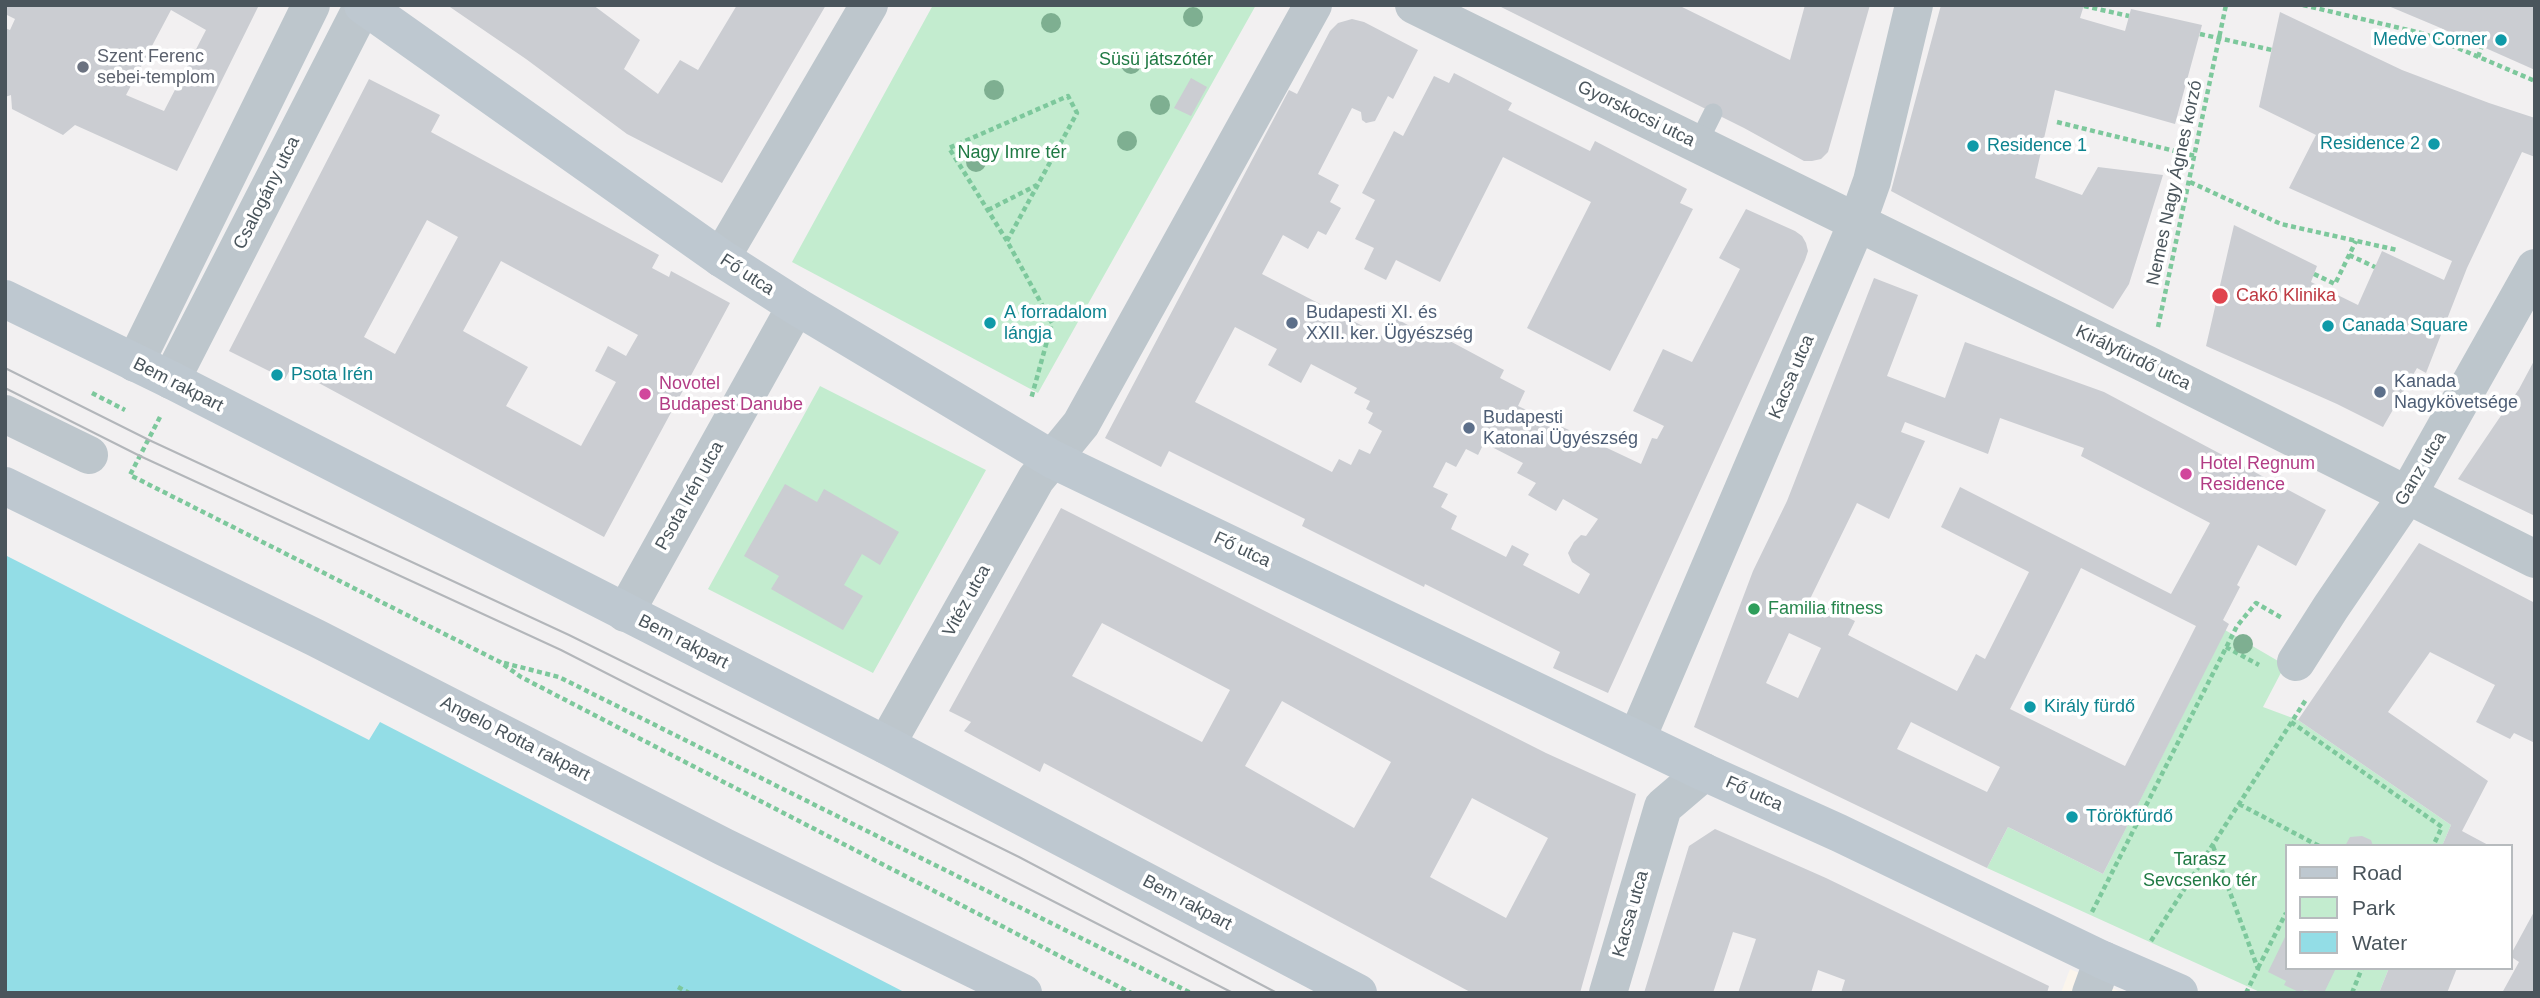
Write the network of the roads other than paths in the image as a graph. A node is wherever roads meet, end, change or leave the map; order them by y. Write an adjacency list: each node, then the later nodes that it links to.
1 (311, 5): 12 (street)
2 (363, 5): 8 (street, Fő utca); 13 (street, Csalogány utca)
3 (869, 5): 8 (street)
4 (1313, 5): 16 (street)
5 (1414, 5): 7 (street, Gyorskocsi utca)
6 (1914, 5): 7 (street, Kacsa utca)
7 (1857, 223): 18 (street, Királyfürdő utca); 22 (street, Kacsa utca)
8 (721, 258): 11 (street, Fő utca)
9 (2535, 268): 18 (street, Ganz utca)
10 (5, 299): 12 (street, Bem rakpart)
11 (796, 306): 16 (street, Fő utca); 20 (street, Psota Irén utca)
12 (135, 363): 13 (street, Bem rakpart)
13 (167, 396): 20 (street, Bem rakpart)
14 (5, 414): 15 (street)
15 (89, 455)
16 (1052, 459): 22 (street, Fő utca); 23 (street, Vitéz utca)
17 (5, 486): 26 (street, Angelo Rotta rakpart)
18 (2408, 494): 19 (street, Királyfürdő utca); 21 (street, Ganz utca)
19 (2535, 559)
20 (625, 613): 23 (street, Bem rakpart)
21 (2302, 679)
22 (1637, 738): 24 (street, Fő utca)
23 (886, 745): 27 (street, Bem rakpart)
24 (1704, 772): 25 (street, Fő utca); 28 (street, Kacsa utca)
25 (2097, 976): 29 (street, Fő utca)
26 (1023, 993)
27 (1358, 993)
28 (1608, 993)
29 (2179, 993)

